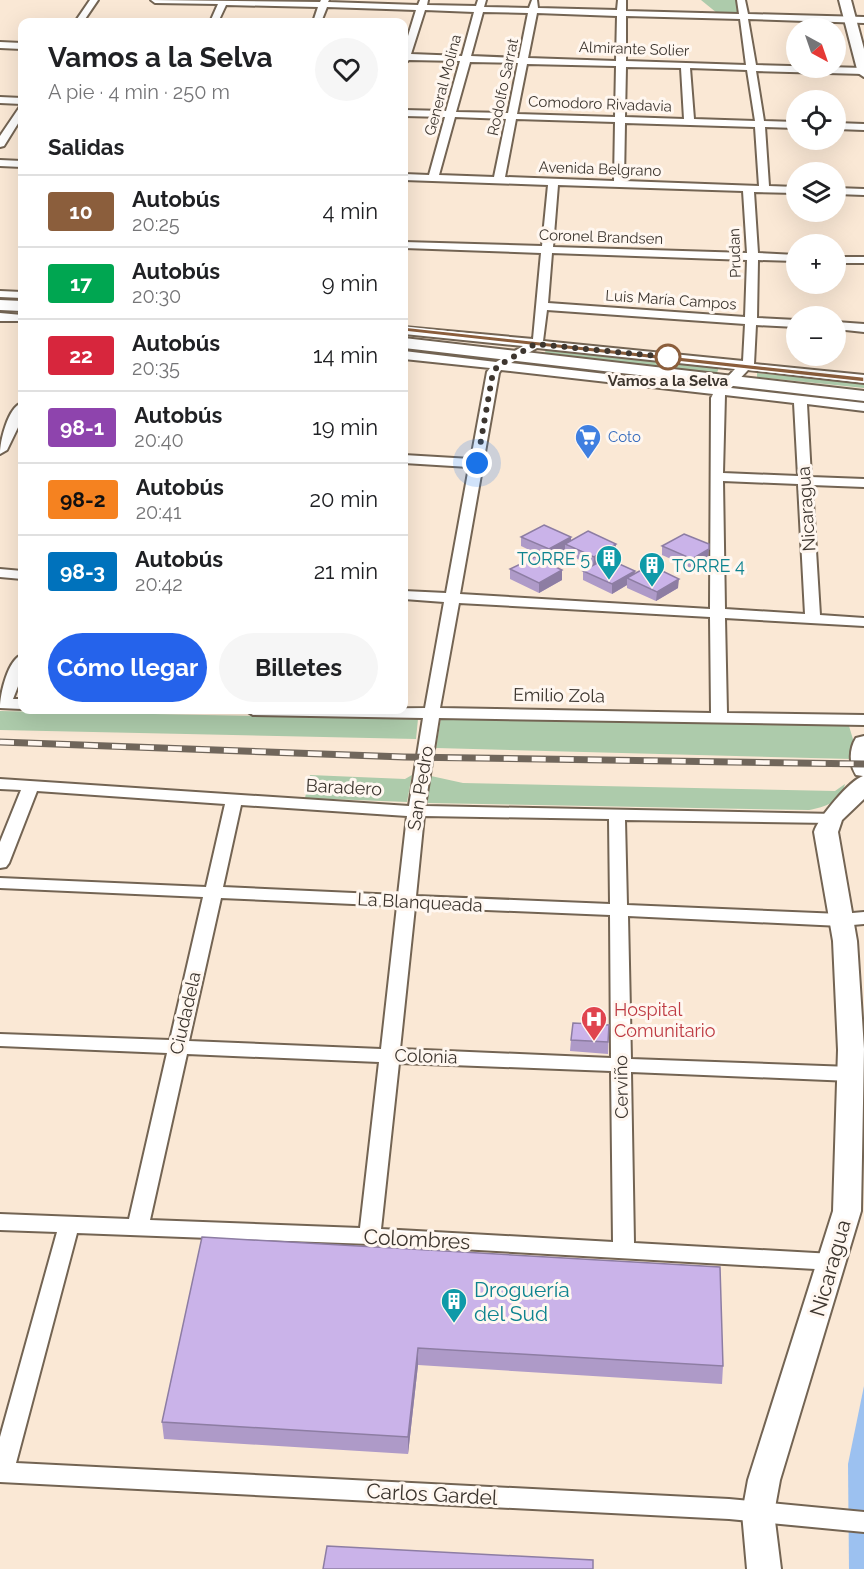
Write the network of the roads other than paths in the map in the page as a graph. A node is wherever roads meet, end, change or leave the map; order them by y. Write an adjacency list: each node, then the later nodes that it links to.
1 (94, 0): 16 (street)
2 (155, 0): 7 (street)
3 (536, 0): 12 (street, Rodolfo Sarrat)
4 (622, 0): 13 (street)
5 (741, 0): 15 (street)
6 (845, 0): 19 (main road)
7 (223, 1): 8 (street); 17 (street)
8 (325, 2): 9 (street); 18 (street)
9 (423, 4): 10 (street); 23 (street)
10 (480, 5): 12 (street); 25 (street, General Molina)
11 (705, 6): 14 (street)
12 (534, 11): 13 (street); 26 (street, Rodolfo Sarrat)
13 (621, 13): 14 (street); 27 (street)
14 (714, 15): 15 (street)
15 (744, 16): 19 (street); 29 (street)
16 (83, 18)
17 (216, 18)
18 (319, 18)
19 (850, 19): 20 (street); 30 (main road)
20 (864, 20)
21 (0, 45): 22 (street)
22 (18, 46)
23 (408, 47)
24 (408, 58): 25 (street, Almirante Solier)
25 (466, 58): 26 (street, Almirante Solier); 34 (street, General Molina)
26 (524, 60): 27 (street, Almirante Solier); 36 (street, Rodolfo Sarrat)
27 (620, 63): 28 (street, Almirante Solier); 37 (street)
28 (685, 65): 29 (street, Almirante Solier); 38 (street)
29 (751, 67): 30 (street, Almirante Solier); 39 (street)
30 (864, 71)
31 (0, 100): 32 (street)
32 (18, 101)
33 (408, 113): 34 (street, Comodoro Rivadavia)
34 (451, 115): 36 (street, Comodoro Rivadavia); 47 (street, General Molina)
35 (18, 116): 43 (street)
36 (511, 117): 37 (street, Comodoro Rivadavia); 48 (street, Rodolfo Sarrat)
37 (619, 120): 38 (street, Comodoro Rivadavia); 50 (street)
38 (689, 122): 39 (street, Comodoro Rivadavia)
39 (760, 124): 40 (street, Comodoro Rivadavia); 52 (street)
40 (786, 125)
41 (846, 126): 42 (street)
42 (864, 127)
43 (0, 144)
44 (0, 163): 45 (street)
45 (18, 164)
46 (408, 177): 47 (street, Avenida Belgrano)
47 (434, 178): 48 (street, Avenida Belgrano)
48 (500, 180): 49 (street, Avenida Belgrano)
49 (554, 182): 50 (street, Avenida Belgrano); 57 (street)
50 (619, 184): 51 (street, Avenida Belgrano)
51 (748, 188): 52 (street, Avenida Belgrano); 58 (street, Prudan)
52 (764, 189): 53 (street, Avenida Belgrano)
53 (786, 190)
54 (846, 191): 55 (street)
55 (864, 192)
56 (408, 245): 57 (street, Coronel Brandsen)
57 (547, 250): 58 (street, Coronel Brandsen); 66 (street)
58 (753, 257): 59 (street, Coronel Brandsen); 69 (street, Prudan)
59 (786, 258)
60 (846, 260): 61 (street)
61 (864, 260)
62 (0, 294): 63 (street)
63 (18, 295)
64 (0, 305): 65 (main road)
65 (18, 306)
66 (543, 306): 69 (street, Luis María Campos); 75 (street)
67 (0, 317): 68 (street)
68 (18, 318)
69 (751, 321): 70 (street, Luis María Campos); 79 (street, Prudan)
70 (786, 323)
71 (846, 327): 72 (street)
72 (864, 328)
73 (408, 330): 75 (street)
74 (408, 343): 76 (main road)
75 (535, 344): 76 (street); 79 (street)
76 (516, 355): 78 (street); 81 (main road)
77 (408, 356): 78 (street)
78 (498, 366): 81 (street); 89 (street, San Pedro)
79 (746, 366): 80 (street); 81 (street)
80 (864, 379)
81 (726, 386): 82 (main road); 83 (street); 90 (street)
82 (864, 394)
83 (800, 400): 84 (street); 91 (street, Nicaragua)
84 (864, 407)
85 (18, 414): 87 (street)
86 (18, 440): 87 (street)
87 (2, 442)
88 (408, 459): 89 (street)
89 (477, 463): 96 (street, San Pedro)
90 (717, 477): 91 (street); 97 (street)
91 (803, 481): 92 (street); 98 (street, Nicaragua)
92 (864, 483)
93 (0, 573): 94 (street)
94 (18, 575)
95 (408, 595): 96 (street)
96 (453, 598): 97 (street); 104 (street, San Pedro)
97 (717, 614): 98 (street); 105 (street)
98 (813, 619): 99 (street)
99 (864, 622)
100 (18, 669): 101 (street)
101 (2, 703): 102 (street)
102 (18, 704)
103 (408, 713): 104 (street, Emilio Zola)
104 (433, 713): 105 (street, Emilio Zola); 114 (street, San Pedro)
105 (719, 718): 106 (street, Emilio Zola)
106 (864, 720)
107 (864, 743): 108 (main road)
108 (864, 770)
109 (864, 783): 116 (main road)
110 (0, 784): 111 (street, Baradero)
111 (31, 786): 112 (street, Baradero); 117 (street)
112 (234, 800): 114 (street, Baradero); 119 (street, Ciudadela)
113 (864, 801): 116 (main road)
114 (415, 811): 115 (street, Baradero); 120 (street, San Pedro)
115 (617, 816): 116 (street, Baradero); 121 (street, Cerviño)
116 (831, 816): 122 (main road, Nicaragua)
117 (0, 863)
118 (0, 883): 119 (street, La Blanqueada)
119 (212, 893): 120 (street, La Blanqueada); 124 (street, Ciudadela)
120 (405, 901): 121 (street, La Blanqueada); 125 (street, San Pedro)
121 (620, 911): 122 (street, La Blanqueada); 126 (street, Cerviño)
122 (853, 919): 127 (main road, Nicaragua)
123 (0, 1040): 124 (street, Colonia)
124 (177, 1047): 125 (street, Colonia); 130 (street, Ciudadela)
125 (391, 1055): 126 (street, Colonia); 131 (street, San Pedro)
126 (621, 1064): 127 (street, Colonia); 132 (street, Cerviño)
127 (851, 1074): 133 (main road, Nicaragua)
128 (0, 1222): 129 (street, Colombres)
129 (69, 1225): 130 (street, Colombres); 134 (street)
130 (138, 1227): 131 (street, Colombres)
131 (370, 1236): 132 (street, Colombres)
132 (624, 1250): 133 (street, Colombres)
133 (833, 1262): 135 (main road, Nicaragua)
134 (1, 1472): 135 (street, Carlos Gardel)
135 (758, 1513): 136 (street, Carlos Gardel); 137 (main road, Nicaragua)
136 (864, 1522)
137 (764, 1569)

